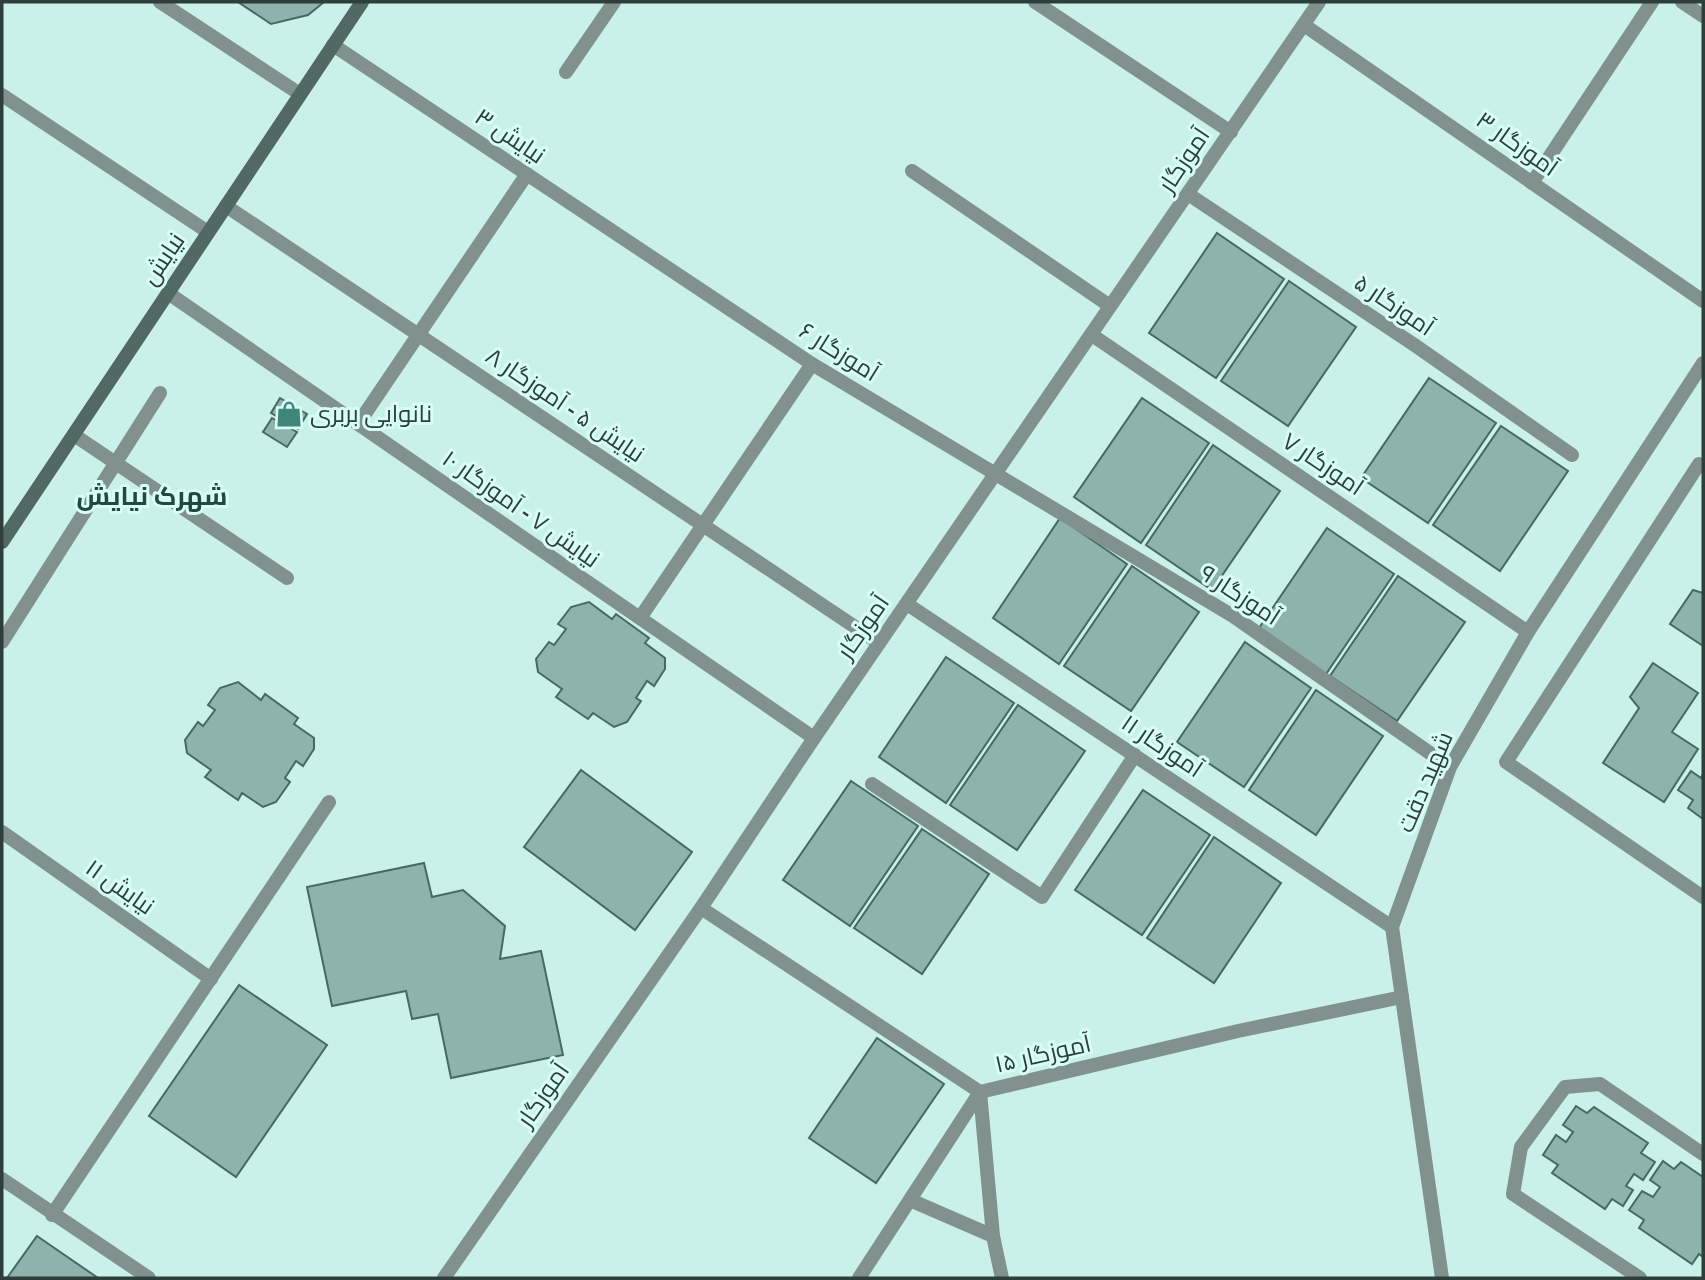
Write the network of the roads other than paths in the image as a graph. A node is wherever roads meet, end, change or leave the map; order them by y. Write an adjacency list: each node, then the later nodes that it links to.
1 (160, 2): 12 (street)
2 (362, 2): 10 (street, نیایش)
3 (614, 2): 11 (street)
4 (1035, 2): 14 (street)
5 (1319, 2): 9 (street, آموزگار)
6 (1652, 2): 17 (street)
7 (1682, 2): 8 (street)
8 (1703, 16)
9 (1304, 25): 14 (street, آموزگار); 17 (street, آموزگار ۳)
10 (333, 45): 12 (street, نیایش); 16 (street, نیایش ۳)
11 (566, 72)
12 (300, 94): 19 (street, نیایش)
13 (2, 95): 20 (street)
14 (1231, 132): 18 (street, آموزگار)
15 (912, 171): 24 (street)
16 (527, 174): 21 (street, نیایش ۳); 25 (street)
17 (1532, 183): 23 (street, آموزگار ۳)
18 (1188, 194): 24 (street, آموزگار); 32 (street, آموزگار ۵)
19 (226, 206): 20 (street, نیایش); 25 (street, نیایش ۵ - آموزگار ۸)
20 (208, 232): 22 (street, نیایش)
21 (662, 264): 28 (street, آموزگار ۶)
22 (168, 293): 30 (street, نیایش ۷ - آموزگار ۱۰); 31 (street, نیایش)
23 (1703, 301)
24 (1110, 306): 26 (street, آموزگار)
25 (419, 335): 30 (street); 36 (street, نیایش ۵ - آموزگار ۸)
26 (1092, 335): 35 (street, آموزگار); 41 (street, آموزگار ۷)
27 (1703, 363): 41 (street, شهید دقت)
28 (811, 364): 35 (street, آموزگار ۶); 36 (street)
29 (160, 393): 33 (street)
30 (358, 425): 40 (street, نیایش ۷ - آموزگار ۱۰)
31 (74, 435): 33 (street); 37 (street, نیایش)
32 (1572, 455)
33 (115, 463): 38 (street); 42 (street)
34 (1703, 466): 50 (street)
35 (996, 473): 39 (street, آموزگار); 46 (street, آموزگار ۹)
36 (702, 525): 40 (street); 43 (street, نیایش ۵ - آموزگار ۸)
37 (2, 542)
38 (287, 578)
39 (907, 604): 43 (street, آموزگار); 45 (street, آموزگار ۱۱)
40 (640, 618): 44 (street, نیایش ۷ - آموزگار ۱۰)
41 (1528, 632): 46 (street, شهید دقت)
42 (2, 642)
43 (879, 643): 44 (street, آموزگار)
44 (814, 738): 51 (street, آموزگار)
45 (1135, 755): 47 (street); 52 (street, آموزگار ۱۱)
46 (1450, 767): 52 (street, شهید دقت)
47 (872, 784)
48 (329, 802): 53 (street)
49 (2, 832): 53 (street, نیایش ۱۱)
50 (1703, 897)
51 (701, 908): 55 (street, آموزگار ۱۵); 63 (street, آموزگار)
52 (1392, 927): 54 (street, شهید دقت)
53 (211, 979): 59 (street)
54 (1402, 997): 55 (street, آموزگار ۱۵); 61 (street, شهید دقت)
55 (980, 1092): 58 (street); 60 (street)
56 (1703, 1154): 66 (street)
57 (2, 1179): 59 (street)
58 (911, 1200): 60 (street); 64 (street)
59 (52, 1214): 62 (street)
60 (993, 1236): 65 (street)
61 (1438, 1277)
62 (149, 1278)
63 (444, 1278)
64 (859, 1278)
65 (1002, 1278)
66 (1640, 1278)

